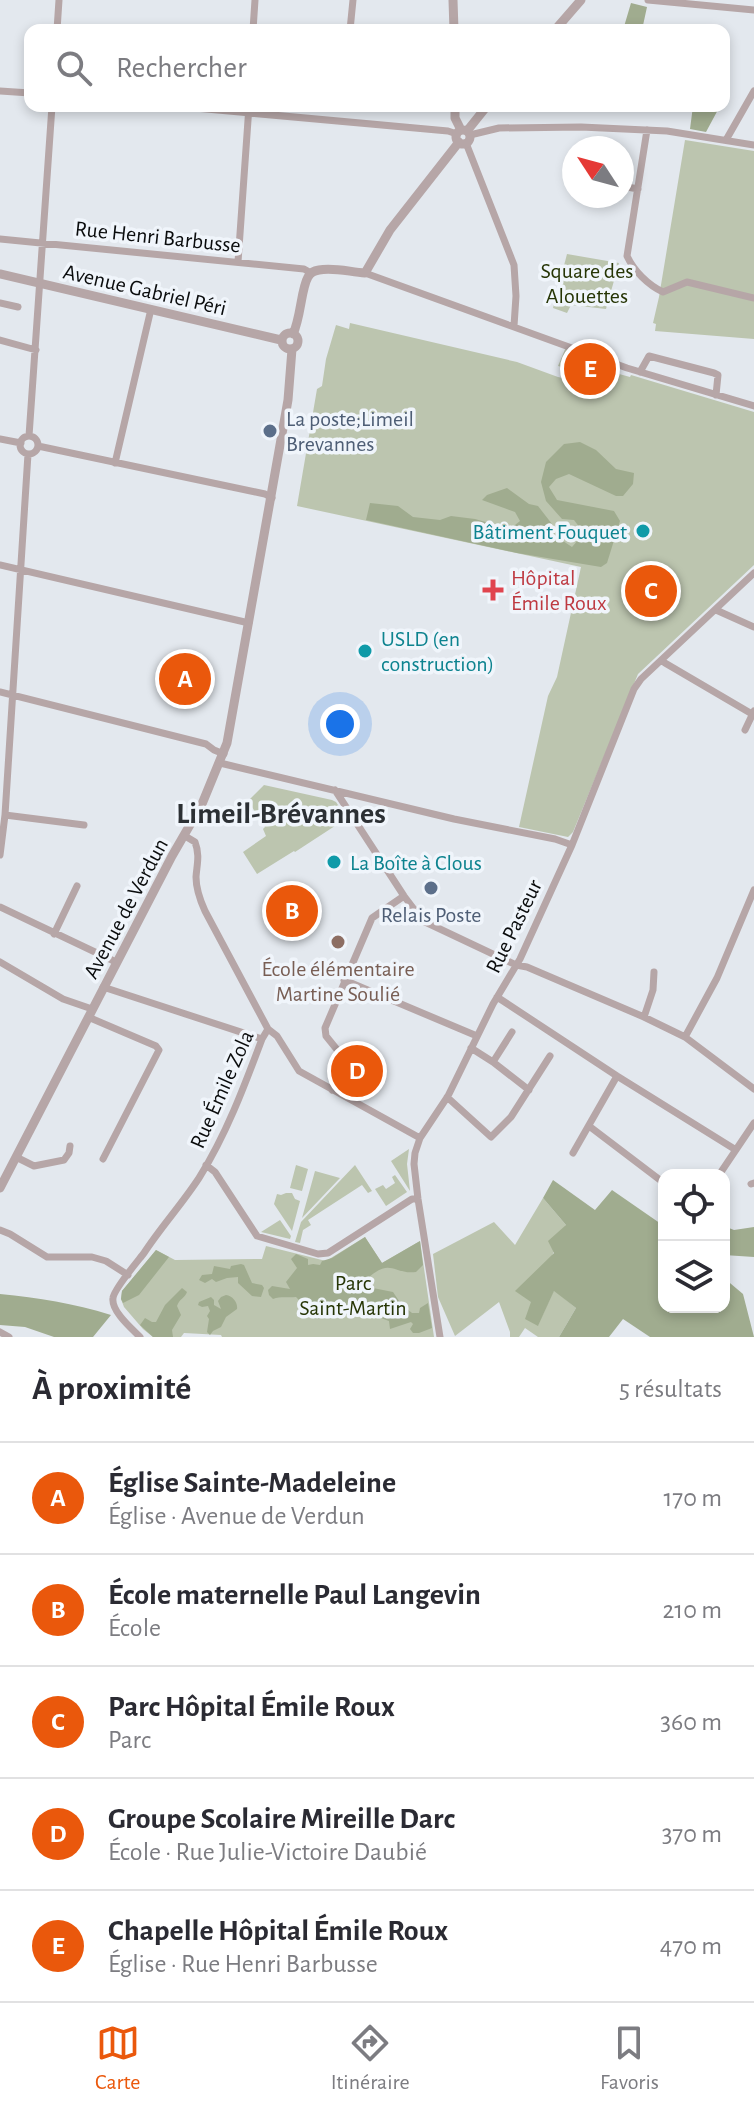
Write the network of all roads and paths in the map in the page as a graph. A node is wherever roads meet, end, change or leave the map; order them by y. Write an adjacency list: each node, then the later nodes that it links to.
1 (59, 0): 8 (street)
2 (255, 0): 9 (street)
3 (353, 0): 10 (street)
4 (453, 0): 11 (street)
5 (581, 0): 12 (street)
6 (648, 0): 7 (street)
7 (754, 10)
8 (57, 24)
9 (253, 24)
10 (351, 24)
11 (454, 24)
12 (560, 24)
13 (0, 91): 15 (street)
14 (754, 91): 25 (street)
15 (24, 93)
16 (52, 112): 30 (street)
17 (248, 112): 31 (street)
18 (260, 112): 22 (street)
19 (294, 112): 22 (street)
20 (455, 112): 24 (street)
21 (482, 112): 24 (street)
22 (294, 118): 24 (street)
23 (647, 130): 24 (street); 25 (street); 28 (street)
24 (463, 136): 33 (street); 40 (street)
25 (726, 140): 26 (street)
26 (754, 145)
27 (634, 188): 28 (street)
28 (638, 189): 36 (street)
29 (0, 239): 30 (street, Rue Henri Barbusse)
30 (44, 243): 31 (street, Rue Henri Barbusse); 35 (street)
31 (238, 262): 32 (street, Rue Henri Barbusse)
32 (311, 273): 33 (street); 41 (street)
33 (365, 273): 40 (street)
34 (0, 274): 35 (street, Avenue Gabriel Péri)
35 (40, 283): 39 (street, Avenue Gabriel Péri); 45 (street)
36 (754, 298)
37 (0, 303): 38 (street)
38 (18, 307)
39 (151, 309): 43 (street, Avenue Gabriel Péri); 54 (street)
40 (514, 326): 46 (street)
41 (293, 334): 43 (street); 44 (street)
42 (0, 340): 45 (street)
43 (281, 340): 44 (street)
44 (292, 349): 55 (street, Avenue de Verdun)
45 (36, 350): 49 (street)
46 (640, 372): 47 (street); 47 (street)
47 (716, 395): 48 (street)
48 (754, 406)
49 (29, 436): 51 (street); 52 (street)
50 (0, 439): 51 (street)
51 (21, 443): 53 (street)
52 (38, 446): 53 (street); 54 (street)
53 (28, 454): 57 (street)
54 (115, 463): 55 (street)
55 (272, 498): 60 (street, Avenue de Verdun)
56 (0, 565): 57 (street)
57 (20, 570): 60 (street); 64 (street)
58 (754, 573): 59 (street, Rue Pasteur)
59 (716, 610): 61 (street); 62 (street, Rue Pasteur)
60 (249, 623): 67 (street, Avenue de Verdun)
61 (754, 627)
62 (662, 660): 65 (street); 72 (street, Rue Pasteur)
63 (0, 692): 64 (street)
64 (12, 697): 67 (street); 69 (street)
65 (753, 713): 66 (street)
66 (745, 730)
67 (222, 758): 68 (street); 71 (street, Avenue de Verdun)
68 (335, 790): 72 (street); 76 (street)
69 (5, 815): 70 (street); 73 (street)
70 (84, 825)
71 (185, 836): 80 (street, Avenue de Verdun); 88 (street, Rue Émile Zola)
72 (572, 845): 81 (street, Rue Pasteur)
73 (0, 855)
74 (77, 886): 78 (street)
75 (754, 890): 91 (street)
76 (404, 896): 81 (street); 83 (street)
77 (0, 907): 78 (street)
78 (54, 934): 80 (street)
79 (0, 962): 86 (street)
80 (116, 962): 84 (street, Avenue de Verdun)
81 (516, 965): 85 (street, Rue Pasteur); 87 (street)
82 (654, 972): 87 (street)
83 (344, 980): 90 (street); 98 (street)
84 (103, 987): 86 (street, Avenue de Verdun); 92 (street)
85 (497, 997): 90 (street, Rue Pasteur); 96 (street)
86 (90, 1013): 107 (street, Avenue de Verdun); 108 (street)
87 (644, 1017): 91 (street)
88 (268, 1029): 92 (street, Rue Émile Zola); 98 (street)
89 (512, 1032): 95 (street)
90 (477, 1036): 93 (street, Rue Pasteur)
91 (685, 1037): 97 (street)
92 (262, 1039): 109 (street, Rue Émile Zola)
93 (471, 1048): 95 (street); 100 (street, Rue Pasteur)
94 (550, 1056): 99 (street)
95 (493, 1062): 99 (street)
96 (617, 1076): 102 (street); 105 (street)
97 (754, 1089)
98 (332, 1090): 103 (street)
99 (529, 1090): 100 (street)
100 (447, 1097): 103 (street, Rue Pasteur)
101 (754, 1123): 105 (street)
102 (589, 1126): 106 (street); 111 (street)
103 (420, 1138): 113 (street, Rue Pasteur)
104 (70, 1146): 107 (street)
105 (736, 1150): 110 (street)
106 (573, 1153)
107 (16, 1157): 112 (street, Avenue de Verdun)
108 (103, 1159)
109 (206, 1165): 113 (street); 115 (street, Rue Émile Zola)
110 (723, 1169)
111 (658, 1178)
112 (0, 1188)
113 (418, 1199): 119 (street, Rue Pasteur)
114 (0, 1230): 115 (street)
115 (128, 1275): 118 (street, Rue Émile Zola)
116 (0, 1332): 117 (street)
117 (9, 1337)
118 (140, 1337)
119 (440, 1337)

